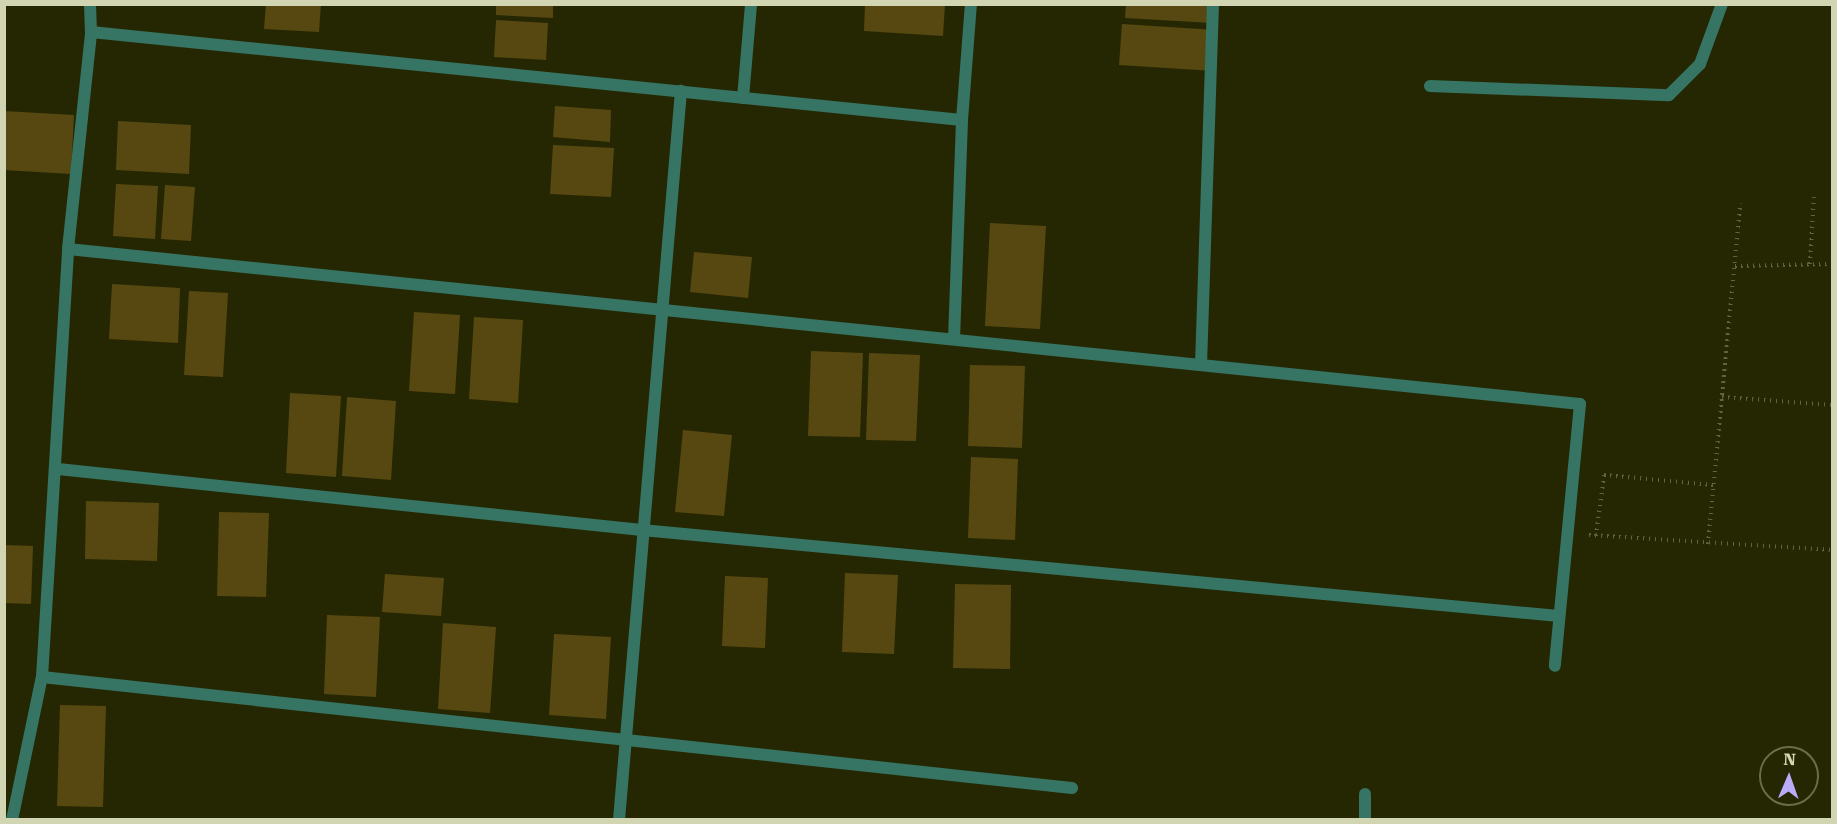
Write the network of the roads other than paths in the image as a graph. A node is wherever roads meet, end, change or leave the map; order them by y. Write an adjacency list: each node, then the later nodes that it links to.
1 (90, 4): 6 (street)
2 (751, 4): 9 (street)
3 (971, 4): 10 (street)
4 (1213, 4): 14 (street)
5 (1722, 4): 7 (street)
6 (91, 32): 8 (street); 11 (street)
7 (1430, 86)
8 (681, 91): 9 (street); 12 (street)
9 (743, 98): 10 (street)
10 (962, 120): 13 (street)
11 (68, 249): 12 (street); 15 (street)
12 (661, 310): 13 (street); 16 (street)
13 (954, 339): 14 (street)
14 (1201, 365): 17 (street)
15 (58, 469): 16 (street); 19 (street)
16 (642, 530): 17 (street); 20 (street)
17 (1559, 616): 18 (street)
18 (1554, 666)
19 (42, 678): 20 (street); 23 (street)
20 (622, 741): 21 (street); 24 (street)
21 (1072, 788)
22 (1365, 794): 25 (street)
23 (12, 819)
24 (618, 819)
25 (1365, 819)

